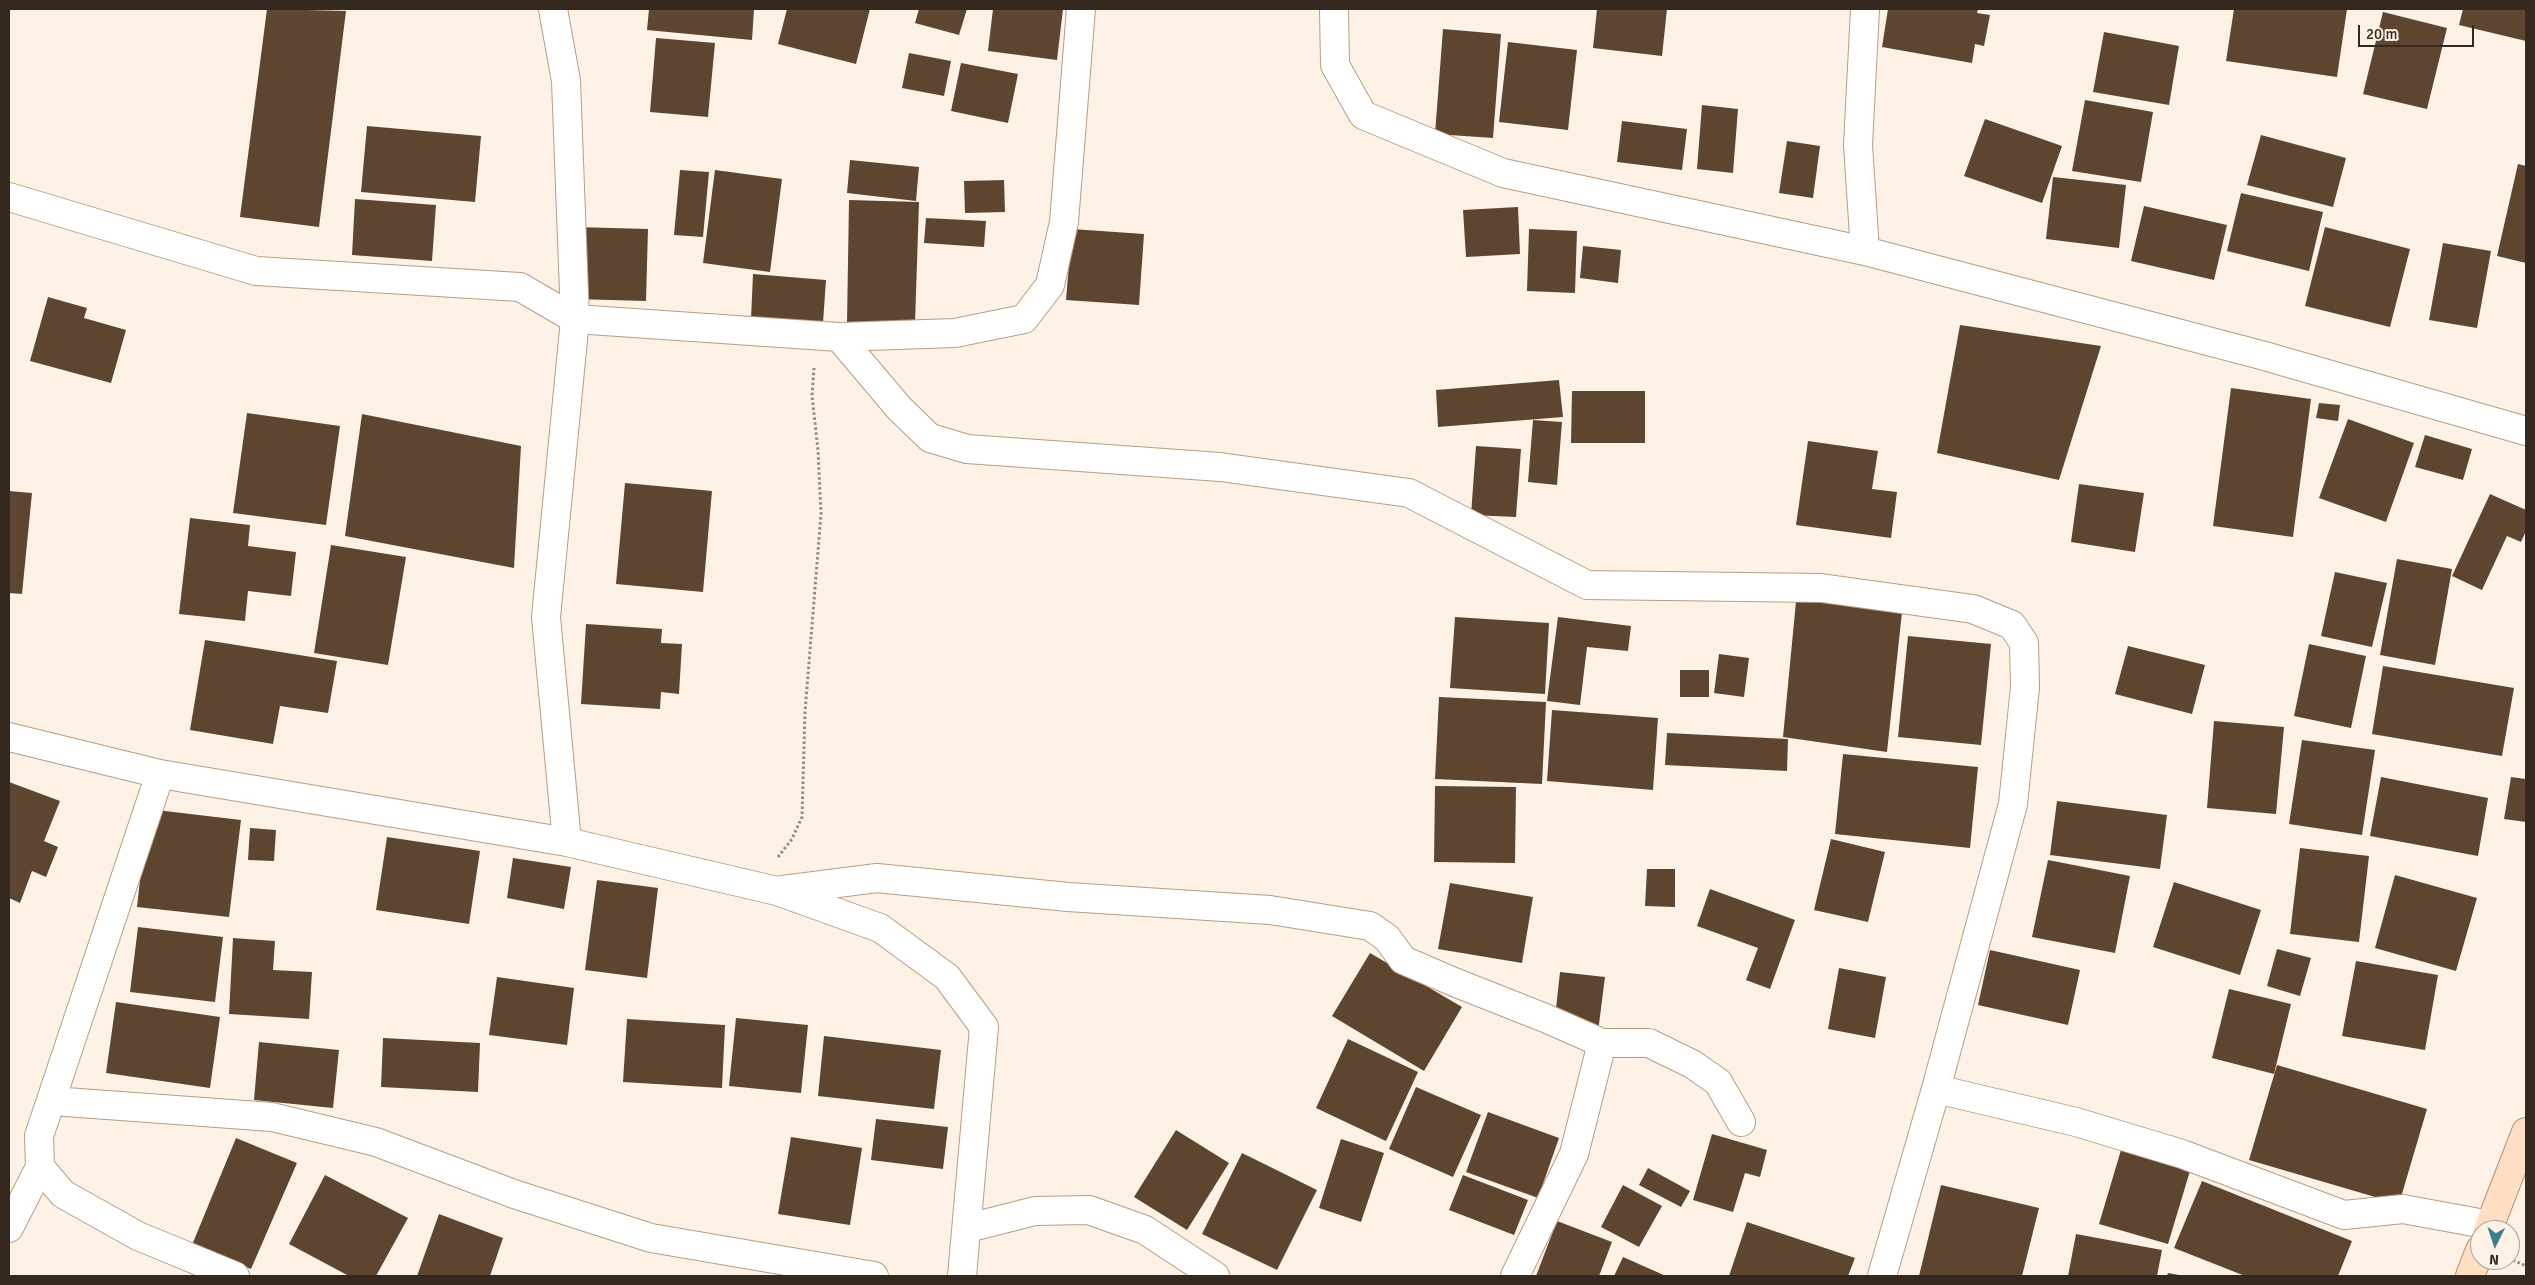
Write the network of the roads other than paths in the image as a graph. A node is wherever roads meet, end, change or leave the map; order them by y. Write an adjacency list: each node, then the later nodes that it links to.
1 (553, 9): 7 (street)
2 (1081, 9): 8 (street)
3 (1334, 9): 6 (street)
4 (1865, 9): 6 (street)
5 (9, 197): 7 (street)
6 (1865, 251): 9 (street)
7 (576, 319): 8 (street); 12 (street)
8 (827, 336): 15 (street)
9 (2526, 431)
10 (9, 738): 11 (street)
11 (160, 774): 12 (street); 16 (street)
12 (567, 842): 13 (street)
13 (777, 891): 14 (street); 23 (street)
14 (1602, 1043): 17 (street); 28 (street)
15 (1936, 1090): 21 (street); 29 (street)
16 (52, 1101): 19 (street); 25 (street)
17 (1741, 1122)
18 (2524, 1141): 20 (main road)
19 (40, 1167): 22 (street); 24 (street)
20 (2492, 1220)
21 (2470, 1223)
22 (9, 1228)
23 (968, 1228): 26 (street); 27 (street)
24 (235, 1276)
25 (874, 1276)
26 (962, 1276)
27 (1215, 1276)
28 (1514, 1276)
29 (1882, 1276)

